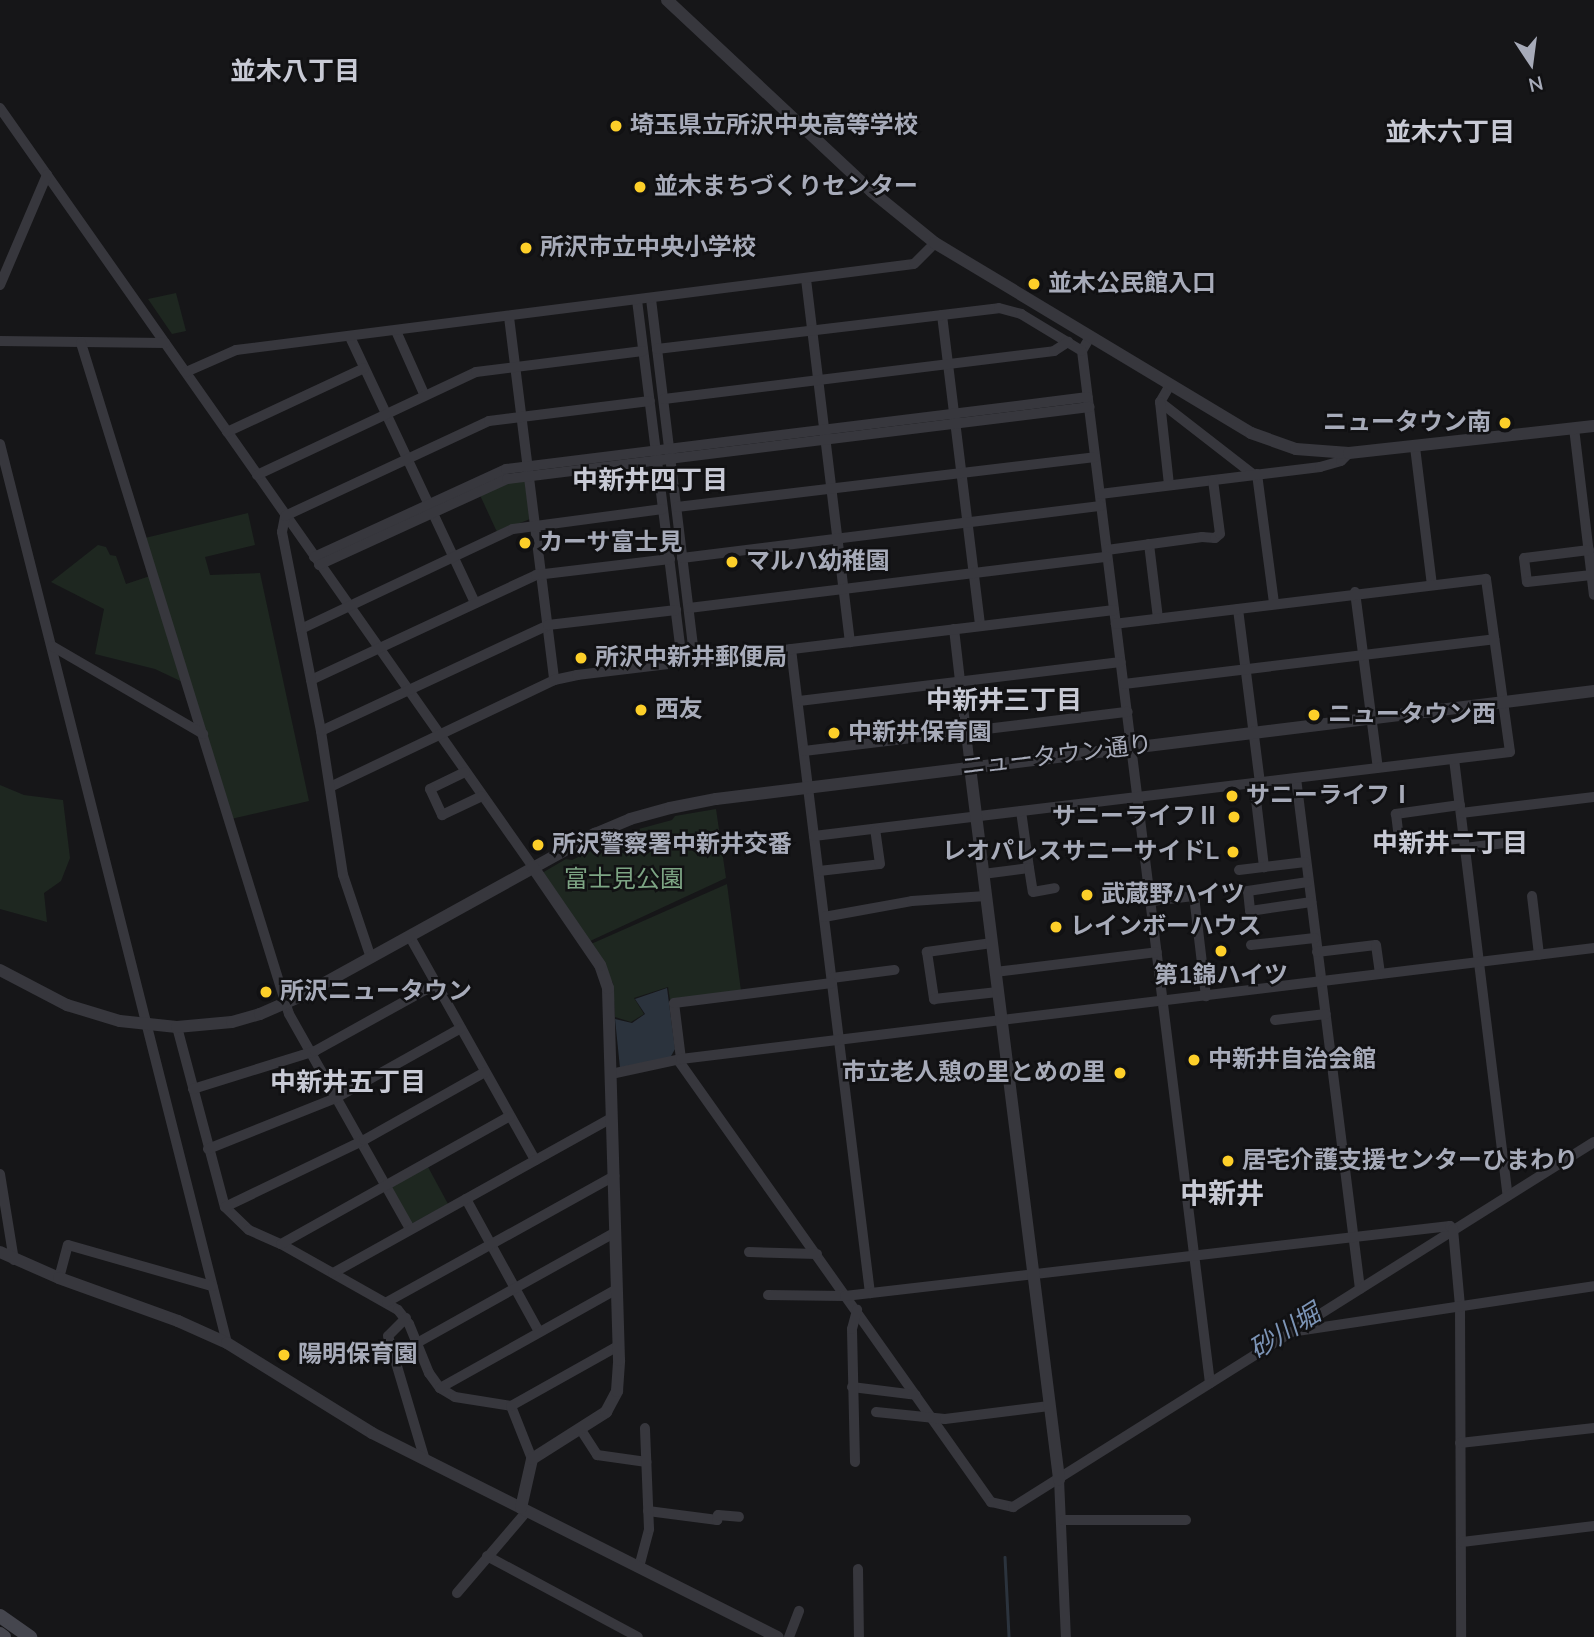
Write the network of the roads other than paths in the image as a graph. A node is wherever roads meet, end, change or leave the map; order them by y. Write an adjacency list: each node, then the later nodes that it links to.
1 (667, 0): 4 (street)
2 (0, 108): 3 (street)
3 (47, 175): 6 (street); 18 (street)
4 (935, 243): 5 (street); 14 (street)
5 (806, 279): 7 (street); 12 (street)
6 (0, 285)
7 (651, 299): 8 (street); 19 (street)
8 (637, 300): 10 (street); 20 (street)
9 (942, 315): 12 (street); 16 (street); 22 (street)
10 (509, 317): 11 (street); 23 (street)
11 (396, 331): 13 (street); 28 (street)
12 (812, 331): 19 (street); 26 (street)
13 (351, 337): 24 (street); 25 (street)
14 (1090, 337): 21 (street); 27 (street)
15 (0, 341): 17 (street)
16 (1068, 342): 21 (street); 22 (street)
17 (81, 343): 18 (street); 113 (street)
18 (165, 343): 25 (street)
19 (657, 349): 29 (street)
20 (643, 351): 23 (street); 30 (street)
21 (1082, 351): 31 (street)
22 (949, 365): 26 (street); 35 (street)
23 (516, 367): 28 (street); 34 (street)
24 (363, 368): 33 (street); 38 (street)
25 (186, 372): 38 (street)
26 (818, 380): 29 (street); 39 (street)
27 (1170, 385): 32 (street); 42 (street)
28 (424, 394): 33 (street)
29 (664, 399): 43 (street)
30 (650, 401): 34 (street); 44 (street)
31 (1089, 402): 35 (street); 45 (street)
32 (1160, 402): 50 (street); 52 (street)
33 (385, 413): 46 (street); 49 (street)
34 (522, 416): 46 (street); 47 (street)
35 (956, 419): 39 (street); 48 (street)
36 (1594, 426): 37 (street)
37 (1574, 428): 41 (street); 65 (street)
38 (227, 432): 49 (street)
39 (825, 434): 43 (street); 53 (street)
40 (0, 444): 92 (street)
41 (1415, 447): 42 (street); 73 (street)
42 (1349, 453): 50 (street)
43 (670, 454): 44 (street); 56 (street)
44 (657, 455): 47 (street); 58 (street)
45 (1095, 457): 48 (street); 54 (street)
46 (407, 458): 57 (street); 59 (street)
47 (529, 471): 57 (street); 61 (street)
48 (963, 473): 53 (street); 60 (street)
49 (257, 475): 59 (street)
50 (1256, 475): 51 (street); 78 (street)
51 (1213, 480): 52 (street); 63 (street)
52 (1169, 485): 54 (street)
53 (831, 489): 56 (street); 62 (street)
54 (1100, 494): 55 (street)
55 (1101, 506): 60 (street); 64 (street)
56 (677, 507): 67 (street)
57 (430, 508): 66 (street); 69 (street)
58 (663, 509): 61 (street); 68 (street)
59 (285, 516): 69 (street); 88 (street)
60 (968, 522): 62 (street); 70 (street)
61 (534, 524): 66 (street); 71 (street)
62 (837, 539): 67 (street); 74 (street)
63 (1149, 544): 64 (street); 84 (street)
64 (1107, 553): 70 (street); 83 (street)
65 (1591, 556): 72 (street); 72 (street)
66 (453, 557): 77 (street); 79 (street)
67 (682, 558): 80 (street)
68 (670, 559): 71 (street); 82 (street)
69 (317, 561): 79 (street)
70 (974, 572): 74 (street); 87 (street)
71 (541, 575): 77 (street); 86 (street)
72 (1592, 575): 76 (street)
73 (1432, 585): 75 (street); 90 (street)
74 (843, 589): 80 (street); 91 (street)
75 (1355, 592): 78 (street); 95 (street)
76 (1594, 594)
77 (475, 603): 93 (street)
78 (1274, 603): 81 (street)
79 (348, 607): 88 (street); 93 (street)
80 (689, 608): 96 (street)
81 (1238, 608): 84 (street); 99 (street)
82 (676, 610): 86 (street); 97 (street)
83 (1114, 610): 85 (street); 87 (street)
84 (1158, 618): 85 (street)
85 (1116, 624): 98 (street)
86 (548, 625): 101 (street); 104 (street)
87 (980, 625): 89 (street)
88 (301, 629): 100 (street)
89 (954, 629): 91 (street); 102 (street)
90 (1494, 639): 95 (street); 107 (street)
91 (850, 642): 94 (street)
92 (52, 646): 113 (street); 173 (street)
93 (379, 648): 100 (street); 104 (street)
94 (791, 649): 96 (street); 106 (street)
95 (1363, 654): 99 (street); 109 (street)
96 (695, 661): 97 (street)
97 (682, 662): 101 (street)
98 (1121, 662): 102 (street); 103 (street)
99 (1245, 668): 103 (street); 112 (street)
100 (311, 680): 110 (street)
101 (554, 680): 114 (street)
102 (959, 681): 106 (street); 111 (street)
103 (1124, 684): 108 (street)
104 (408, 691): 110 (street); 114 (street)
105 (1594, 691): 107 (street, ニュータウン通り)
106 (799, 701): 116 (street)
107 (1502, 702): 109 (street, ニュータウン通り); 117 (street)
108 (1128, 712): 111 (street); 115 (street)
109 (1371, 718): 112 (street, ニュータウン通り); 119 (street)
110 (321, 731): 123 (street)
111 (965, 732): 116 (street); 118 (street)
112 (1253, 732): 115 (street, ニュータウン通り); 122 (street)
113 (203, 734): 169 (street)
114 (439, 734): 120 (street); 123 (street)
115 (1131, 747): 118 (street, ニュータウン通り); 127 (street)
116 (804, 751): 124 (street)
117 (1454, 759): 119 (street); 128 (street)
118 (970, 767): 124 (street, ニュータウン通り); 130 (street)
119 (1378, 768): 121 (street)
120 (465, 772): 125 (street); 125 (street)
121 (1296, 778): 122 (street); 135 (street)
122 (1257, 783): 127 (street); 137 (street)
123 (330, 787): 157 (street)
124 (808, 787): 132 (street); 136 (street, ニュータウン通り)
125 (482, 796): 136 (street)
126 (1594, 797): 128 (street)
127 (1137, 798): 129 (street); 146 (street)
128 (1460, 809): 134 (street); 134 (street)
129 (1021, 811): 130 (street); 138 (street)
130 (976, 817): 131 (street); 141 (street)
131 (875, 830): 132 (street); 140 (street)
132 (814, 836): 140 (street)
133 (1521, 841): 134 (street)
134 (1464, 843): 158 (street)
135 (1306, 862): 137 (street); 142 (street)
136 (533, 867): 149 (street, ニュータウン通り); 180 (street)
137 (1264, 867): 139 (street)
138 (1029, 868): 141 (street); 143 (street)
139 (1239, 870)
140 (818, 871): 148 (street)
141 (983, 874): 144 (street)
142 (1308, 882): 147 (street); 147 (street)
143 (1055, 888)
144 (986, 896): 148 (street); 151 (street)
145 (1532, 896): 156 (street)
146 (1151, 901): 154 (street); 167 (street)
147 (1311, 902): 150 (street)
148 (824, 917): 163 (street)
149 (410, 937): 157 (street, ニュータウン通り); 165 (street)
150 (1315, 938): 152 (street); 155 (street)
151 (992, 943): 161 (street); 166 (street)
152 (1251, 945)
153 (1594, 948): 156 (street)
154 (1157, 952): 161 (street); 168 (street)
155 (1317, 952): 162 (street); 164 (street)
156 (1539, 955): 158 (street)
157 (371, 958): 169 (street, ニュータウン通り)
158 (1479, 963): 162 (street); 192 (street)
159 (0, 970): 173 (street, ニュータウン通り)
160 (894, 970): 163 (street)
161 (995, 972): 166 (street)
162 (1380, 975): 164 (street)
163 (832, 981): 176 (street); 178 (street)
164 (1321, 982): 167 (street); 170 (street)
165 (436, 984): 175 (street); 177 (street)
166 (998, 992): 172 (street)
167 (1206, 996): 168 (street)
168 (1164, 1001): 172 (street); 204 (street)
169 (286, 1003): 174 (street, ニュータウン通り); 177 (street)
170 (1326, 1014): 171 (street); 198 (street)
171 (1275, 1020)
172 (1001, 1021): 176 (street); 207 (street)
173 (146, 1026): 174 (street, ニュータウン通り); 209 (street)
174 (177, 1027): 181 (street)
175 (461, 1028): 179 (street); 182 (street)
176 (840, 1041): 178 (street); 214 (street)
177 (311, 1053): 181 (street); 182 (street)
178 (680, 1059): 180 (street); 203 (street)
179 (485, 1072): 183 (street); 185 (street)
180 (611, 1074): 184 (street)
181 (193, 1089): 187 (street)
182 (336, 1098): 185 (street); 187 (street)
183 (510, 1116): 188 (street); 191 (street)
184 (612, 1118): 188 (street); 190 (street)
185 (360, 1142): 191 (street); 194 (street)
186 (1594, 1142): 192 (street)
187 (208, 1149): 194 (street)
188 (535, 1160): 193 (street)
189 (0, 1174): 205 (street)
190 (614, 1176): 197 (street); 200 (street)
191 (385, 1186): 195 (street); 199 (street)
192 (1508, 1196): 196 (street)
193 (466, 1199): 195 (street); 200 (street)
194 (225, 1207): 199 (street)
195 (410, 1229): 206 (street)
196 (1453, 1229): 198 (street); 213 (street); 218 (street)
197 (615, 1232): 211 (street); 212 (street)
198 (1352, 1237): 204 (street); 213 (street)
199 (281, 1244): 206 (street)
200 (491, 1244): 211 (street); 217 (street)
201 (0, 1252): 205 (street)
202 (749, 1252): 203 (street)
203 (817, 1254): 216 (street)
204 (1194, 1255): 207 (street); 226 (street)
205 (14, 1260): 208 (street)
206 (333, 1273): 217 (street)
207 (1032, 1274): 214 (street); 231 (street)
208 (59, 1278): 209 (street); 223 (street)
209 (212, 1286): 223 (street)
210 (1594, 1286): 218 (street)
211 (515, 1288): 222 (street); 224 (street)
212 (617, 1289): 222 (street); 225 (street)
213 (1360, 1289): 221 (street)
214 (870, 1293): 216 (street)
215 (768, 1295): 216 (street)
216 (845, 1296): 219 (street)
217 (387, 1302): 220 (street)
218 (1460, 1306): 221 (street); 237 (street)
219 (857, 1310): 227 (street); 229 (street)
220 (406, 1318): 224 (street); 239 (street)
221 (1293, 1331): 226 (street)
222 (539, 1332): 228 (street)
223 (227, 1343): 239 (street)
224 (417, 1343): 228 (street)
225 (618, 1346): 230 (street); 236 (street)
226 (1210, 1383): 242 (street)
227 (852, 1387): 229 (street); 241 (street)
228 (440, 1388): 230 (street)
229 (916, 1395): 233 (street)
230 (511, 1406): 238 (street)
231 (1049, 1406): 233 (street); 242 (street)
232 (876, 1412): 233 (street)
233 (934, 1419): 242 (street)
234 (645, 1428): 240 (street)
235 (1594, 1428): 237 (street)
236 (581, 1430): 238 (street); 240 (street)
237 (1460, 1443): 249 (street)
238 (532, 1459): 243 (street)
239 (425, 1460): 243 (street)
240 (647, 1462): 244 (street)
241 (855, 1462)
242 (1059, 1479): 246 (street)
243 (524, 1510): 250 (street); 251 (street)
244 (648, 1511): 245 (street); 251 (street)
245 (740, 1517)
246 (1063, 1520): 247 (street); 263 (street)
247 (1186, 1520)
248 (1594, 1526): 249 (street)
249 (1462, 1542): 264 (street)
250 (487, 1556): 253 (street); 259 (street)
251 (639, 1567): 260 (street)
252 (858, 1569): 262 (street)
253 (457, 1593)
254 (799, 1611): 261 (street)
255 (0, 1616): 258 (main road)
256 (0, 1634): 257 (main road)
257 (5, 1637)
258 (30, 1637)
259 (638, 1637)
260 (778, 1637)
261 (789, 1637)
262 (859, 1637)
263 (1066, 1637)
264 (1461, 1637)

